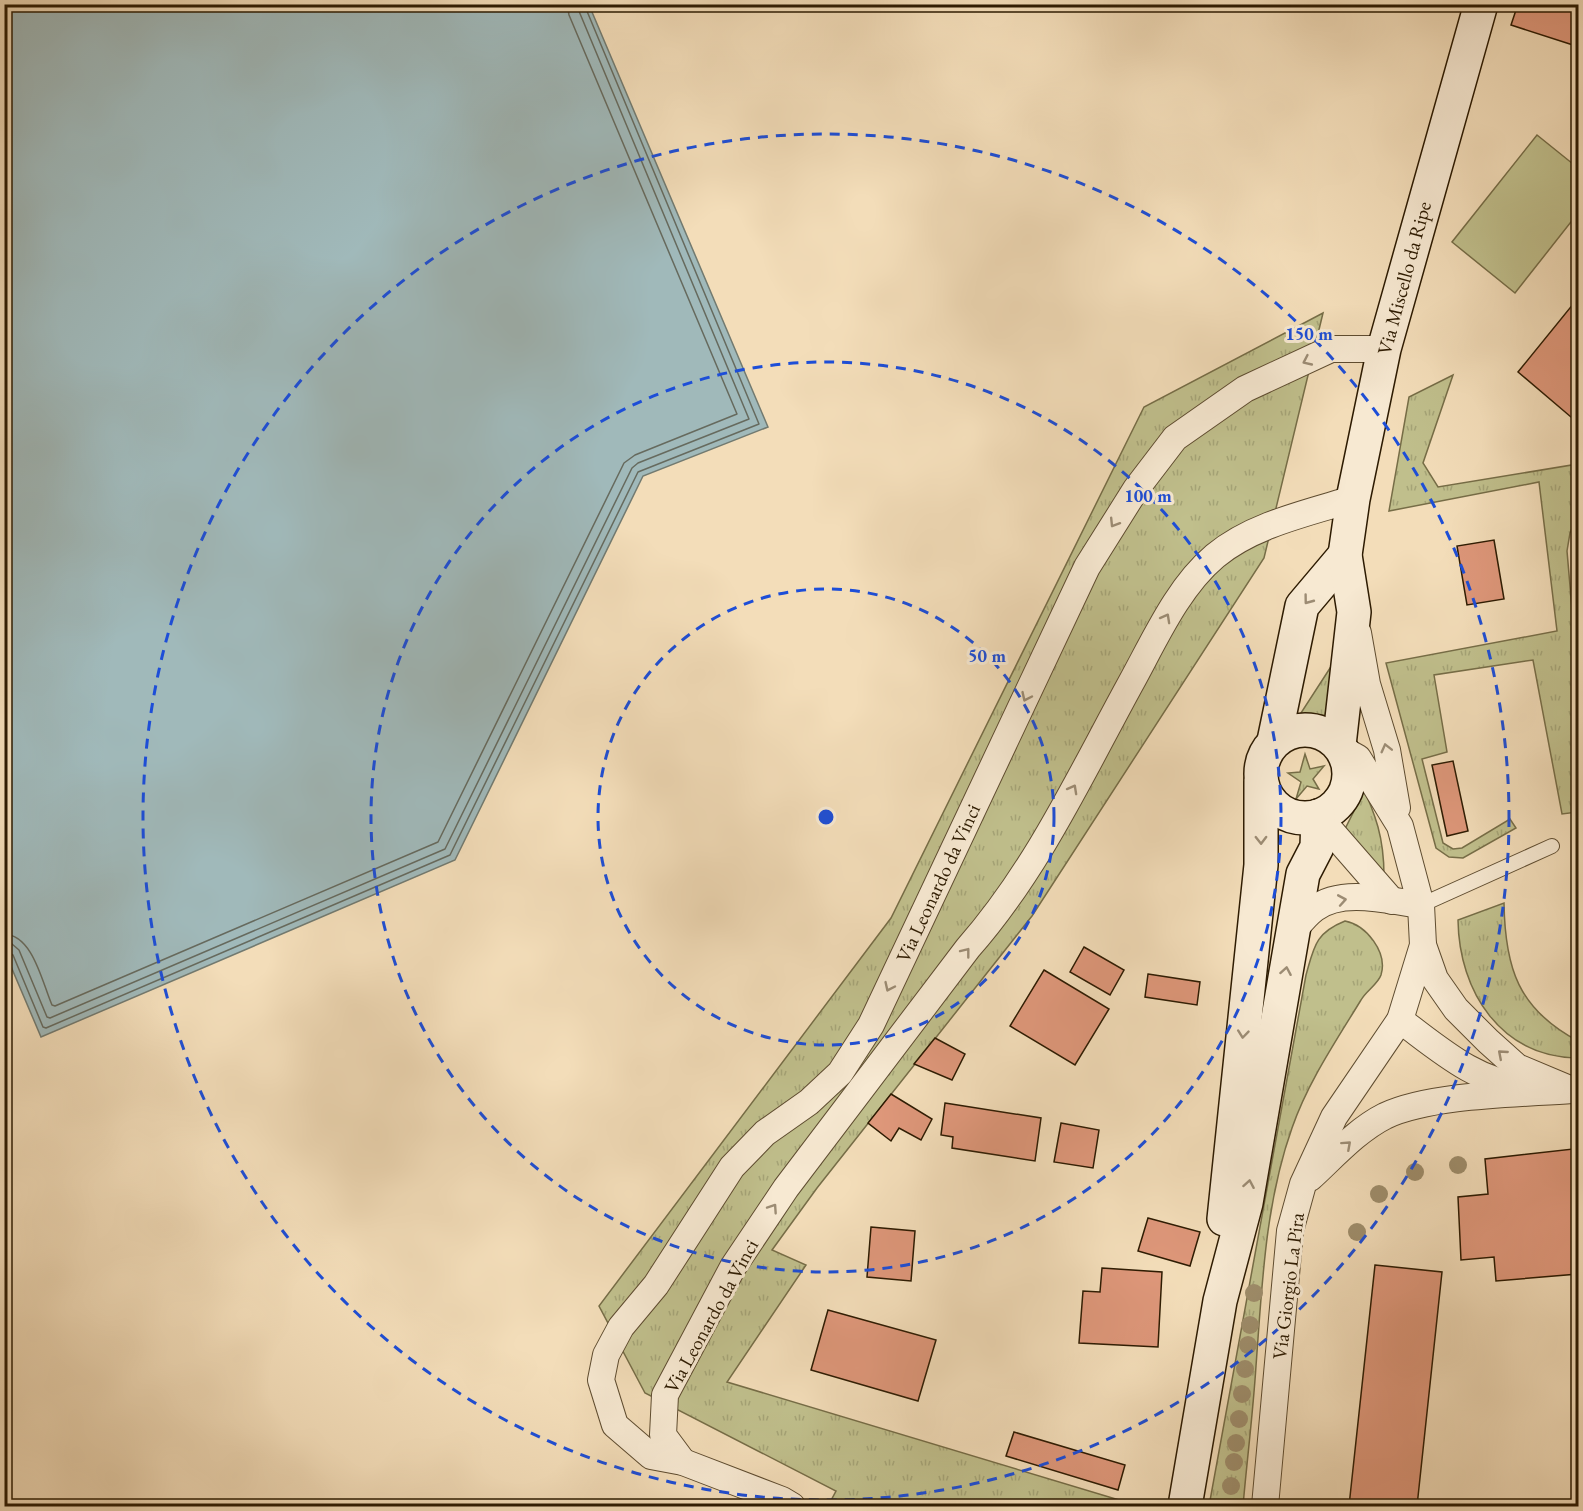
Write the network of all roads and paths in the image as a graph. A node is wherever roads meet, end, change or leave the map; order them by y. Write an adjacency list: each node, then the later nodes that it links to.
1 (1481, 4): 2 (main road, Via Miscello da Ripe)
2 (1384, 349): 3 (main road, Via Miscello da Ripe); 20 (street, Via Leonardo da Vinci, one-way to 20)
3 (1353, 499): 4 (main road, Via Miscello da Ripe); 20 (street, Via Leonardo da Vinci, one-way to 3)
4 (1345, 555): 5 (main road); 6 (main road, one-way to 6)
5 (1354, 612): 7 (main road); 10 (street, one-way to 5)
6 (1274, 741): 7 (main road); 8 (main road)
7 (1340, 747): 9 (main road); 10 (street)
8 (1261, 782): 9 (main road); 19 (main road, one-way to 19)
9 (1318, 816): 12 (street); 14 (main road)
10 (1400, 826): 13 (street, Via Giorgio La Pira)
11 (1552, 846): 13 (lane)
12 (1392, 901): 13 (street); 14 (street, one-way to 12)
13 (1421, 905): 15 (street, Via Giorgio La Pira)
14 (1294, 930): 19 (main road, one-way to 14)
15 (1423, 945): 16 (street, Via Giorgio La Pira); 17 (street, one-way to 15)
16 (1400, 1020): 17 (street); 18 (street, Via Giorgio La Pira)
17 (1575, 1090): 18 (street, one-way to 17)
18 (1303, 1184): 23 (street, Via Giorgio La Pira)
19 (1220, 1302): 22 (main road)
20 (683, 1462): 21 (street, Via Leonardo da Vinci)
21 (792, 1506)
22 (1185, 1506)
23 (1265, 1506)

